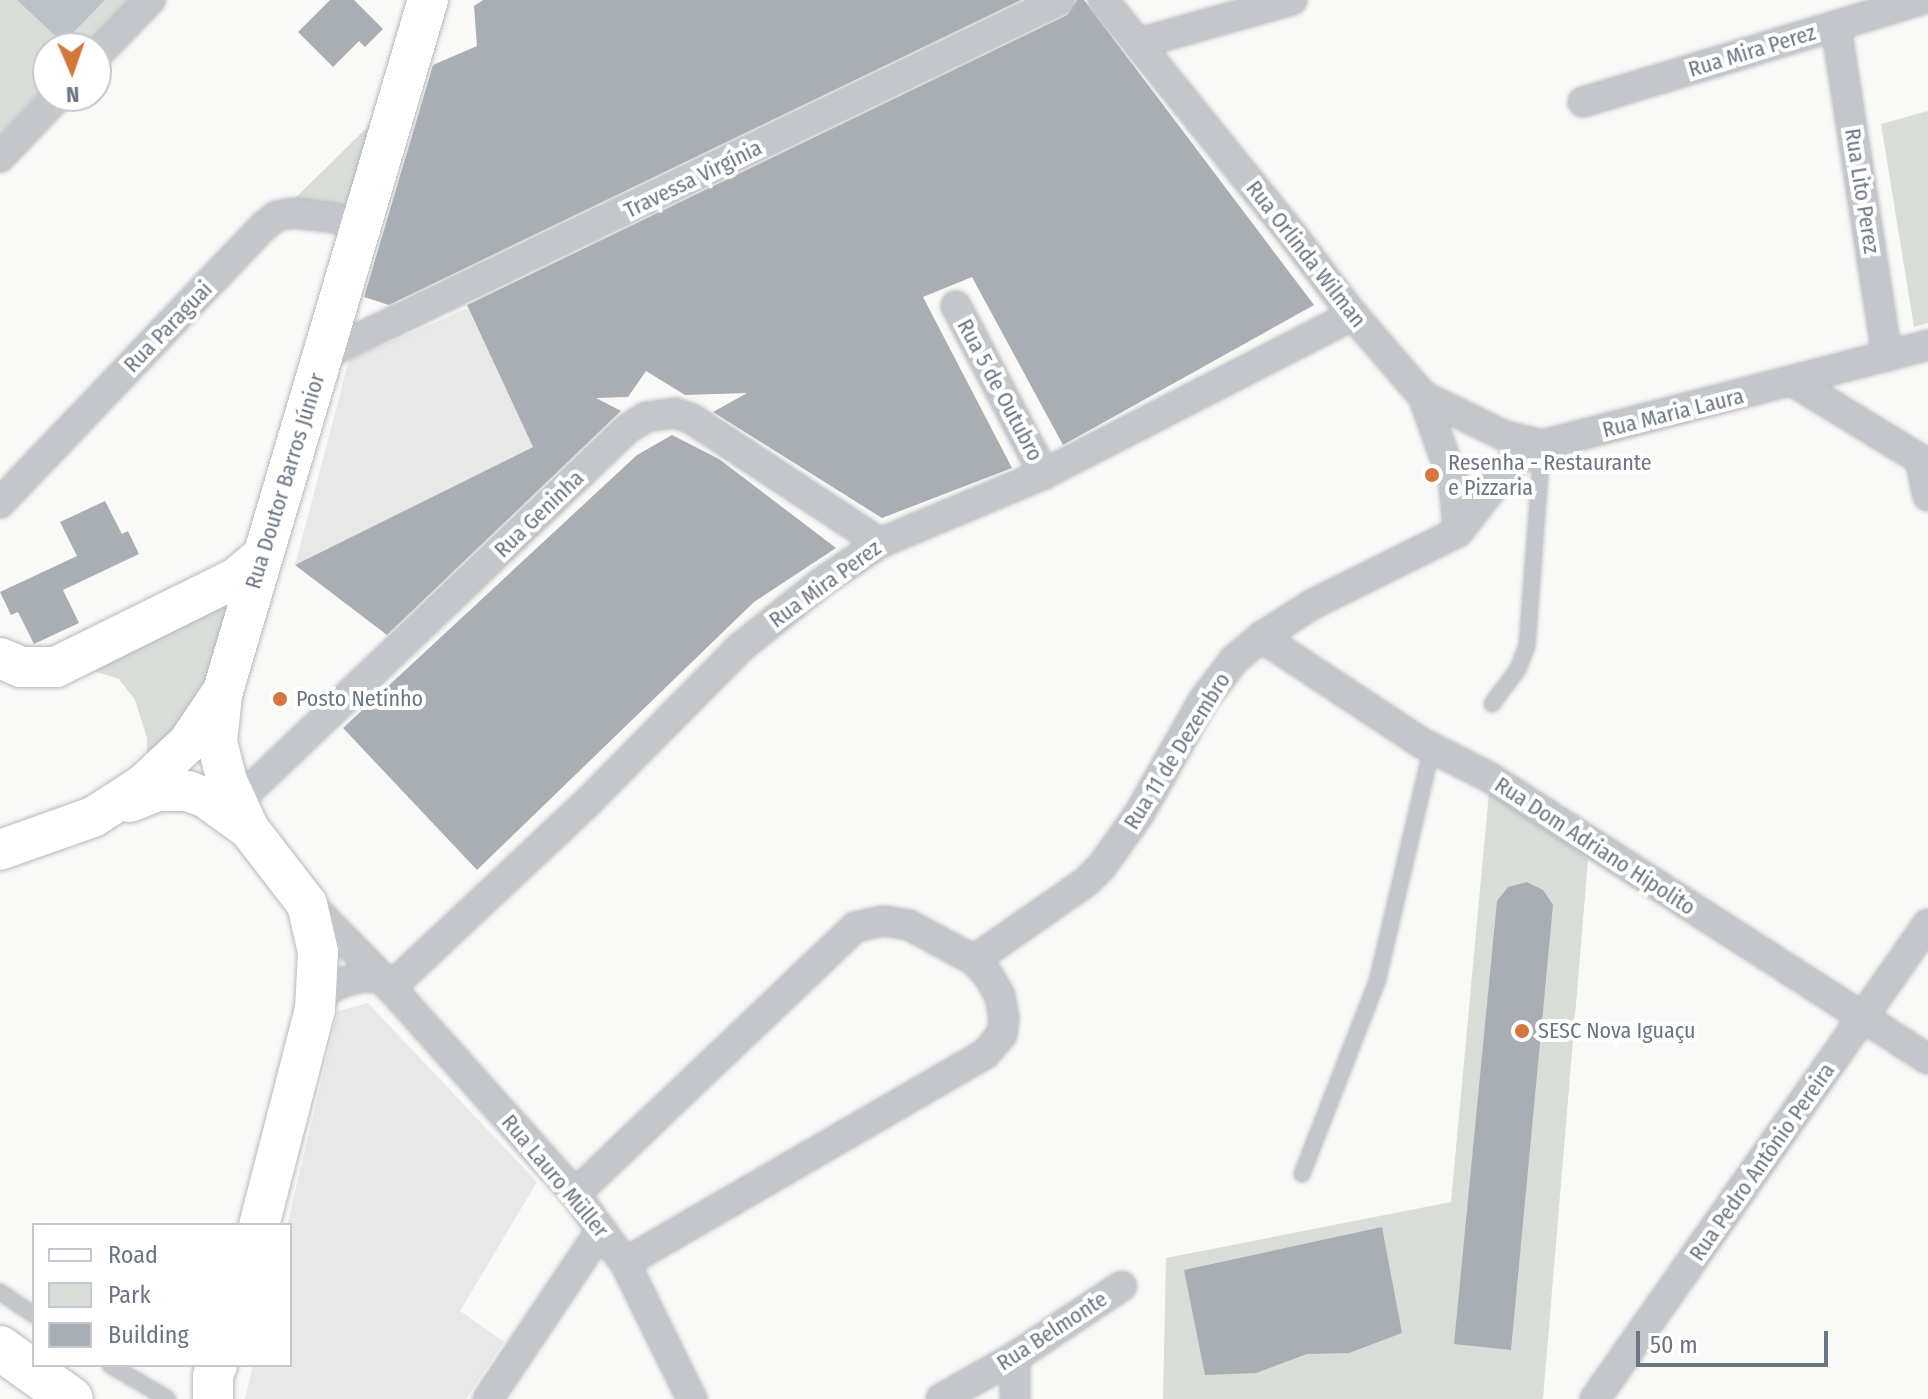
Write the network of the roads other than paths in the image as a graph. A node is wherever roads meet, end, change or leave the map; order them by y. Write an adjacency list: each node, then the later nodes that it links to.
1 (150, 0): 8 (street)
2 (428, 0): 13 (main road, Rua Doutor Barros Júnior)
3 (1060, 0): 17 (street, Travessa Virgínia)
4 (1103, 0): 9 (street, Rua Orlinda Wilman)
5 (1292, 0): 9 (street)
6 (1921, 0): 7 (street, Rua Mira Perez)
7 (1836, 26): 10 (street, Rua Mira Perez); 18 (street, Rua Lito Perez)
8 (112, 39)
9 (1139, 43): 15 (street, Rua Orlinda Wilman)
10 (1583, 102)
11 (43, 112): 12 (street)
12 (0, 157)
13 (361, 227): 17 (main road, Rua Doutor Barros Júnior); 25 (street, Rua Paraguai)
14 (956, 306): 23 (street, Rua 5 de Outubro)
15 (1353, 315): 20 (street, Rua Orlinda Wilman); 23 (street, Rua Mira Perez)
16 (1928, 345): 18 (street, Rua Maria Laura)
17 (324, 355): 28 (main road, Rua Doutor Barros Júnior)
18 (1887, 356): 19 (street, Rua Maria Laura)
19 (1794, 382): 21 (street, Rua Maria Laura); 22 (street)
20 (1423, 396): 21 (street, Rua Maria Laura); 26 (street, Rua Orlinda Wilman)
21 (1542, 445): 26 (street, Rua 11 de Dezembro); 32 (lane)
22 (1924, 462): 24 (street)
23 (1044, 474): 27 (street, Rua Mira Perez)
24 (1928, 496)
25 (0, 503)
26 (1458, 532): 29 (street, Rua 11 de Dezembro)
27 (880, 543): 34 (street, Rua Geninha); 40 (street, Rua Mira Perez)
28 (262, 556): 30 (main road); 31 (main road, Rua Doutor Barros Júnior)
29 (1261, 637): 33 (street, Rua Dom Adriano Hipolito); 39 (street, Rua 11 de Dezembro)
30 (0, 658)
31 (223, 691): 34 (main road, Rua Lauro Müller); 35 (main road, Rua Doutor Barros Júnior)
32 (1492, 704)
33 (1432, 748): 42 (street, Rua Dom Adriano Hipolito); 44 (lane)
34 (243, 815): 35 (main road, Rua Lauro Müller); 37 (main road, Rua Lauro Müller)
35 (93, 817): 36 (main road, Rua Doutor Barros Júnior)
36 (0, 850)
37 (301, 894): 40 (street, Rua Lauro Müller); 41 (main road, Rua Lauro Müller)
38 (1928, 924): 42 (street, Rua Pedro Antônio Pereira)
39 (974, 960): 45 (street); 48 (street)
40 (386, 983): 41 (street); 45 (street, Rua Lauro Müller)
41 (315, 1009): 46 (main road, Rua Lauro Müller)
42 (1863, 1018): 43 (street, Rua Dom Adriano Hipolito); 63 (street, Rua Pedro Antônio Pereira)
43 (1928, 1059)
44 (1302, 1174)
45 (575, 1194): 47 (street, Rua Lauro Müller)
46 (260, 1223)
47 (601, 1230): 48 (street, Rua Lauro Müller); 59 (street)
48 (625, 1263): 60 (street, Rua Lauro Müller)
49 (1122, 1286): 53 (street, Rua Belmonte)
50 (0, 1292): 51 (lane)
51 (32, 1314)
52 (0, 1348): 57 (highway)
53 (1015, 1357): 61 (street, Rua Belmonte); 62 (street)
54 (113, 1367): 58 (lane)
55 (0, 1382): 56 (highway)
56 (25, 1399)
57 (71, 1399)
58 (168, 1399)
59 (488, 1399)
60 (692, 1399)
61 (941, 1399)
62 (1015, 1399)
63 (1595, 1399)

